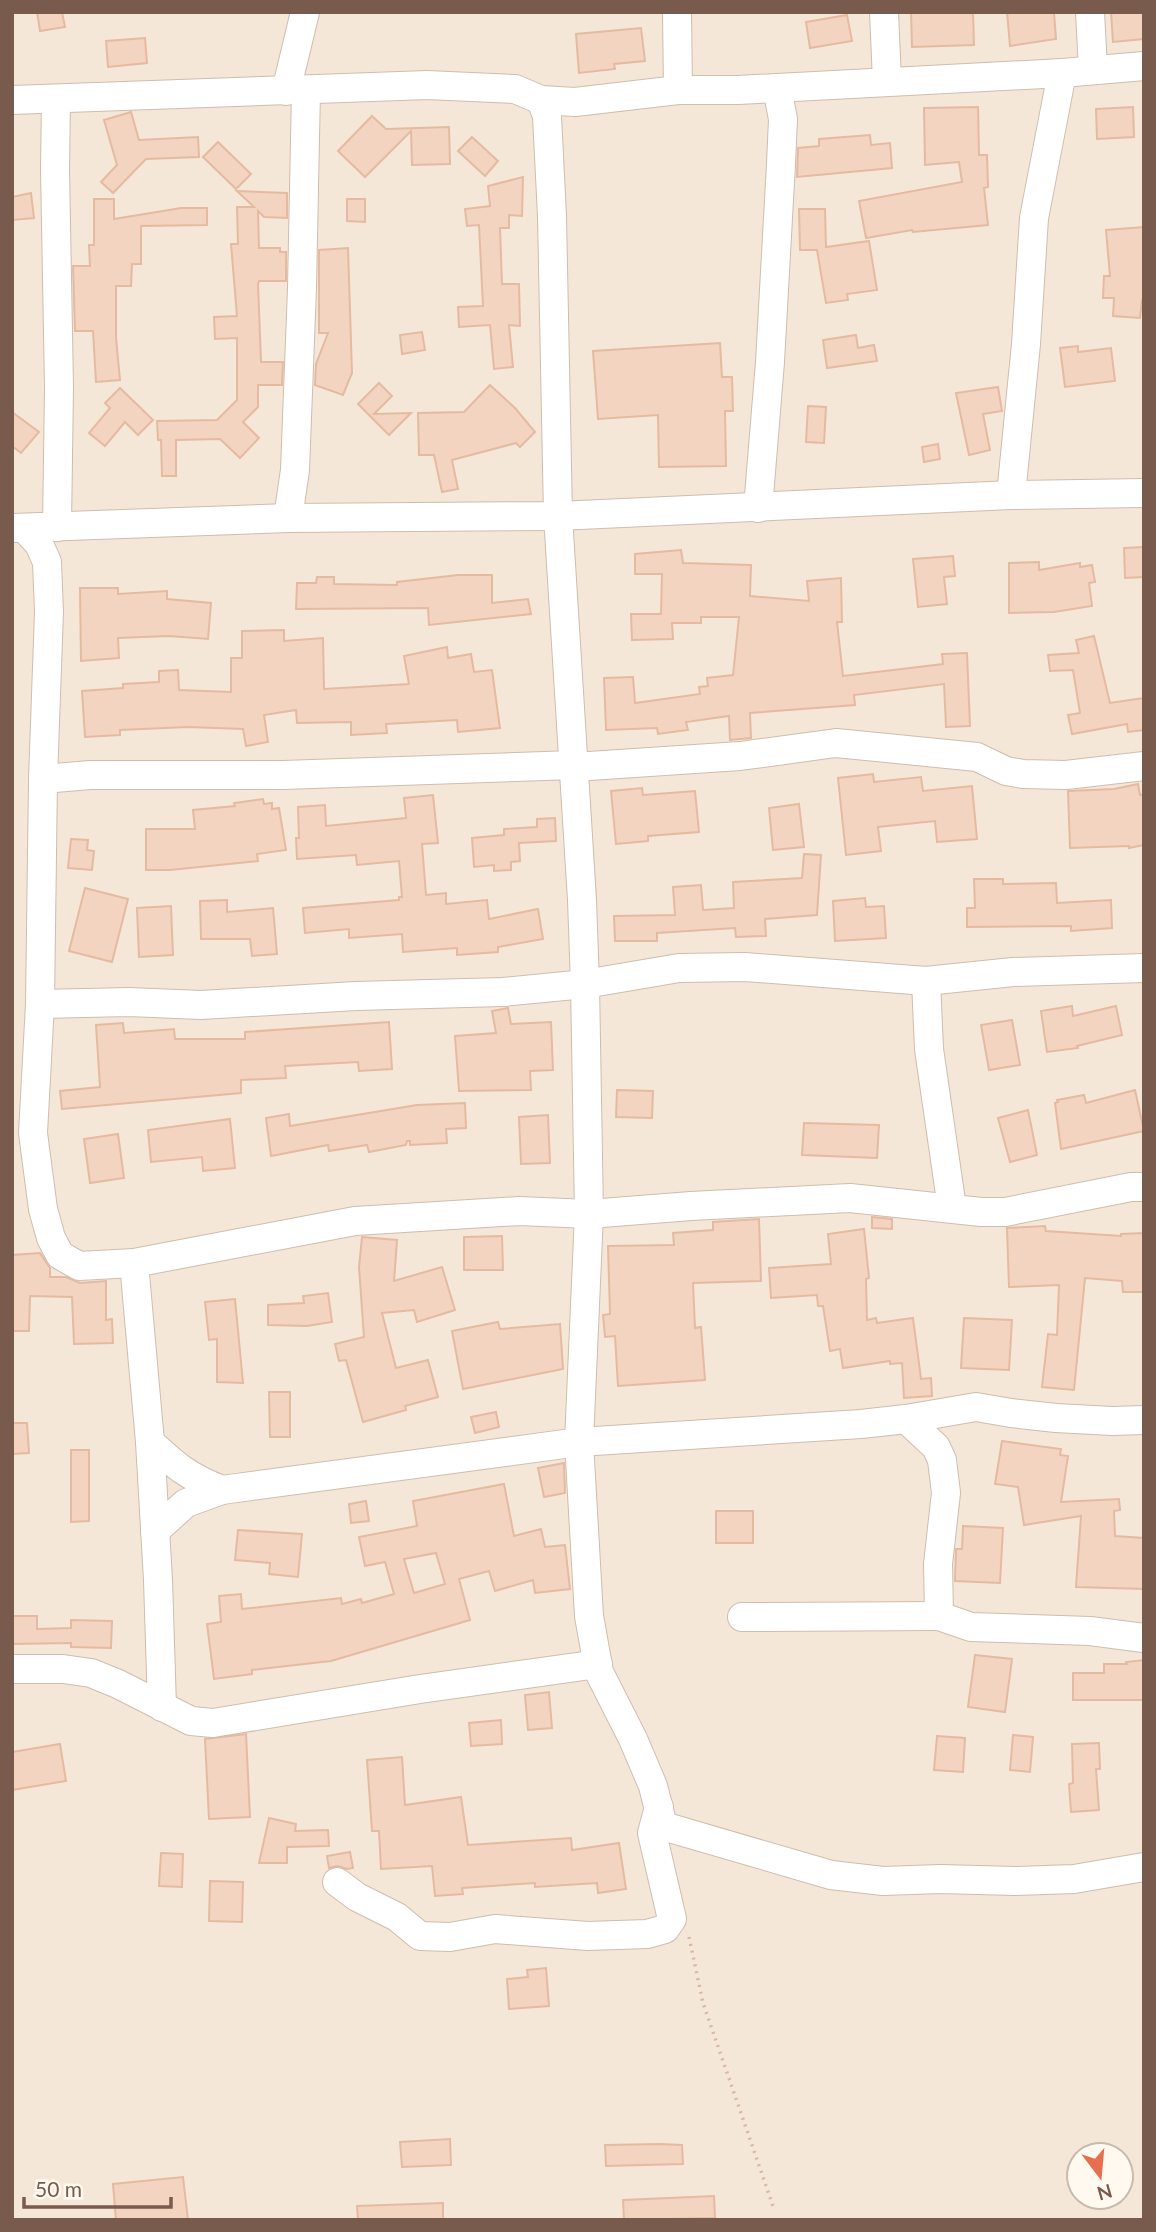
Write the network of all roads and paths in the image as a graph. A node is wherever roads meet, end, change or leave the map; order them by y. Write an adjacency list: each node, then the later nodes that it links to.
1 (305, 12): 10 (street)
2 (677, 12): 11 (street)
3 (884, 12): 8 (street)
4 (1090, 12): 6 (street)
5 (1144, 66): 6 (street)
6 (1093, 69): 7 (street)
7 (1062, 73): 8 (street); 16 (street)
8 (887, 81): 9 (street)
9 (777, 88): 11 (street); 17 (street)
10 (296, 90): 13 (street); 14 (street); 19 (street)
11 (678, 90): 14 (street)
12 (12, 100): 13 (street)
13 (56, 100): 20 (street)
14 (541, 100): 18 (street)
15 (1144, 493): 16 (street)
16 (1011, 495): 17 (street)
17 (758, 508): 18 (street)
18 (558, 516): 19 (street); 23 (street)
19 (288, 518): 20 (street)
20 (61, 527): 21 (street); 22 (street)
21 (18, 528): 22 (street)
22 (47, 562): 25 (street)
23 (574, 766): 24 (street); 25 (street); 28 (street)
24 (1144, 766)
25 (43, 779): 29 (street)
26 (1144, 968): 27 (street)
27 (926, 981): 28 (street); 31 (street)
28 (585, 984): 29 (street); 32 (street)
29 (40, 1004): 33 (street)
30 (1144, 1187): 31 (street)
31 (952, 1208): 32 (street)
32 (589, 1214): 33 (street); 37 (street)
33 (134, 1263): 36 (street)
34 (906, 1419): 35 (street); 37 (street); 40 (street)
35 (1144, 1420)
36 (150, 1442): 38 (street); 39 (street)
37 (579, 1442): 38 (street); 43 (street)
38 (222, 1490): 39 (street)
39 (155, 1531): 45 (street)
40 (939, 1616): 41 (street); 42 (street)
41 (742, 1617)
42 (1144, 1638)
43 (598, 1664): 45 (street); 46 (street)
44 (12, 1669): 45 (street)
45 (162, 1707)
46 (659, 1807): 47 (street); 48 (street)
47 (1144, 1867)
48 (337, 1882)
49 (688, 1935): 50 (path)
50 (774, 2206)

